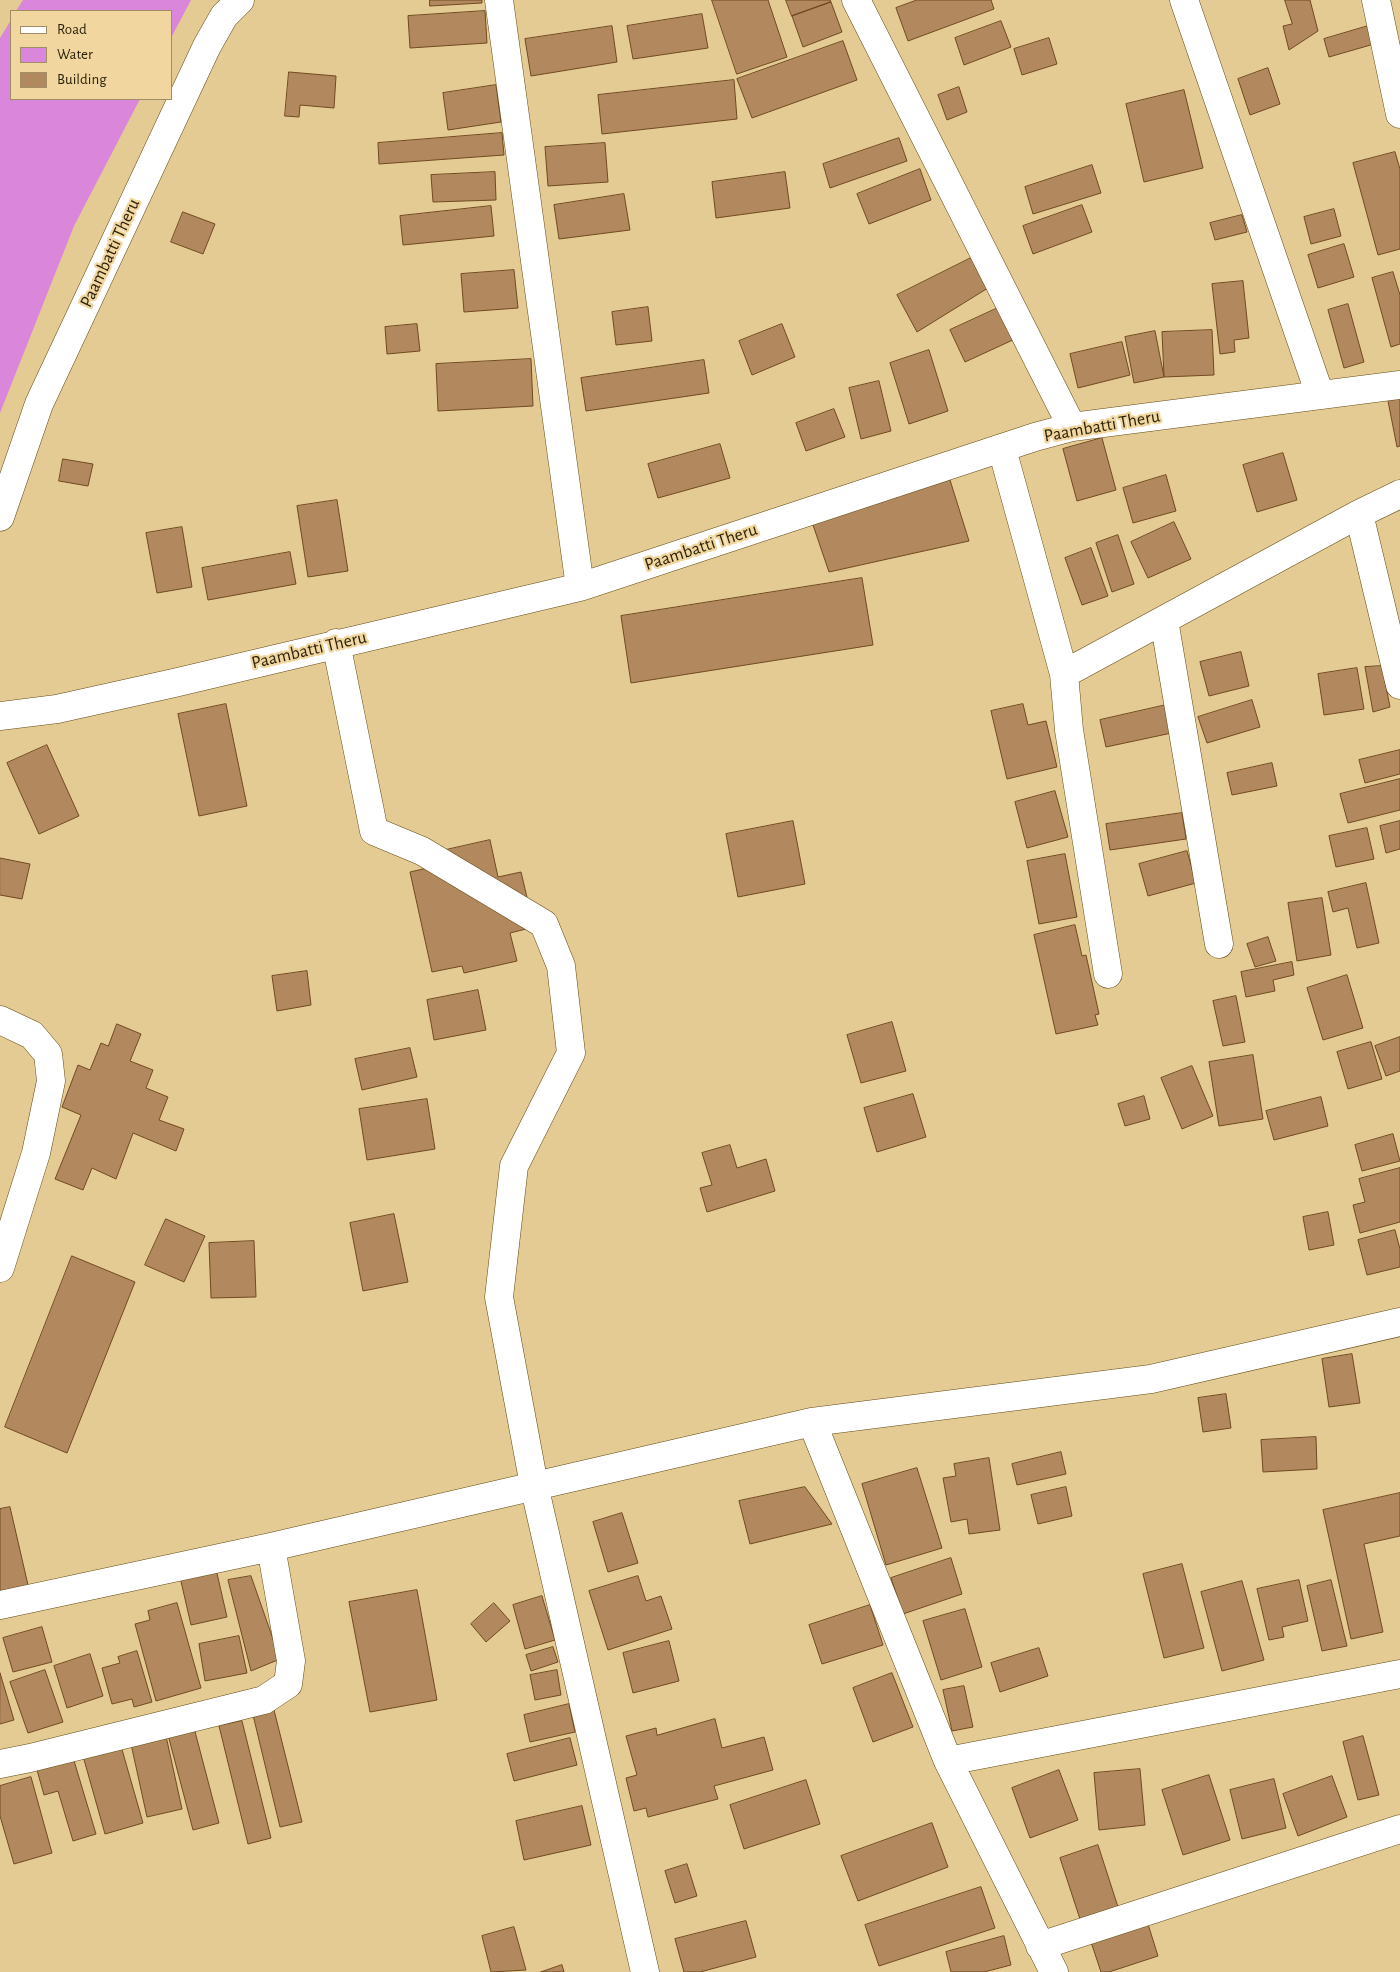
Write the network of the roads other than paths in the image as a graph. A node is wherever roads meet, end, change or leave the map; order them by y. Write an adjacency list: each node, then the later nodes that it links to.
1 (240, 0): 13 (street, Paambatti Theru)
2 (499, 0): 14 (street)
3 (1184, 0): 8 (street)
4 (1376, 0): 6 (street)
5 (861, 1): 9 (street)
6 (1400, 114)
7 (1400, 384): 8 (street, Paambatti Theru)
8 (1320, 395): 9 (street, Paambatti Theru)
9 (1072, 427): 10 (street, Paambatti Theru)
10 (1002, 450): 14 (street, Paambatti Theru); 17 (street)
11 (1400, 494): 12 (street)
12 (1359, 514): 15 (street); 18 (street)
13 (0, 517)
14 (580, 587): 16 (street, Paambatti Theru)
15 (1164, 620): 17 (street); 20 (street)
16 (336, 643): 19 (street, Paambatti Theru); 26 (street)
17 (1064, 674): 21 (street)
18 (1400, 685)
19 (0, 716)
20 (1219, 944)
21 (1108, 974)
22 (0, 1020): 23 (street)
23 (0, 1268)
24 (1400, 1322): 25 (street)
25 (812, 1422): 26 (street); 30 (street)
26 (534, 1485): 27 (street); 34 (street)
27 (271, 1547): 28 (street); 31 (street)
28 (0, 1605)
29 (1400, 1674): 30 (street)
30 (948, 1761): 33 (street)
31 (0, 1764)
32 (1400, 1829): 33 (street)
33 (1040, 1946): 35 (street)
34 (645, 1972)
35 (1054, 1972)

